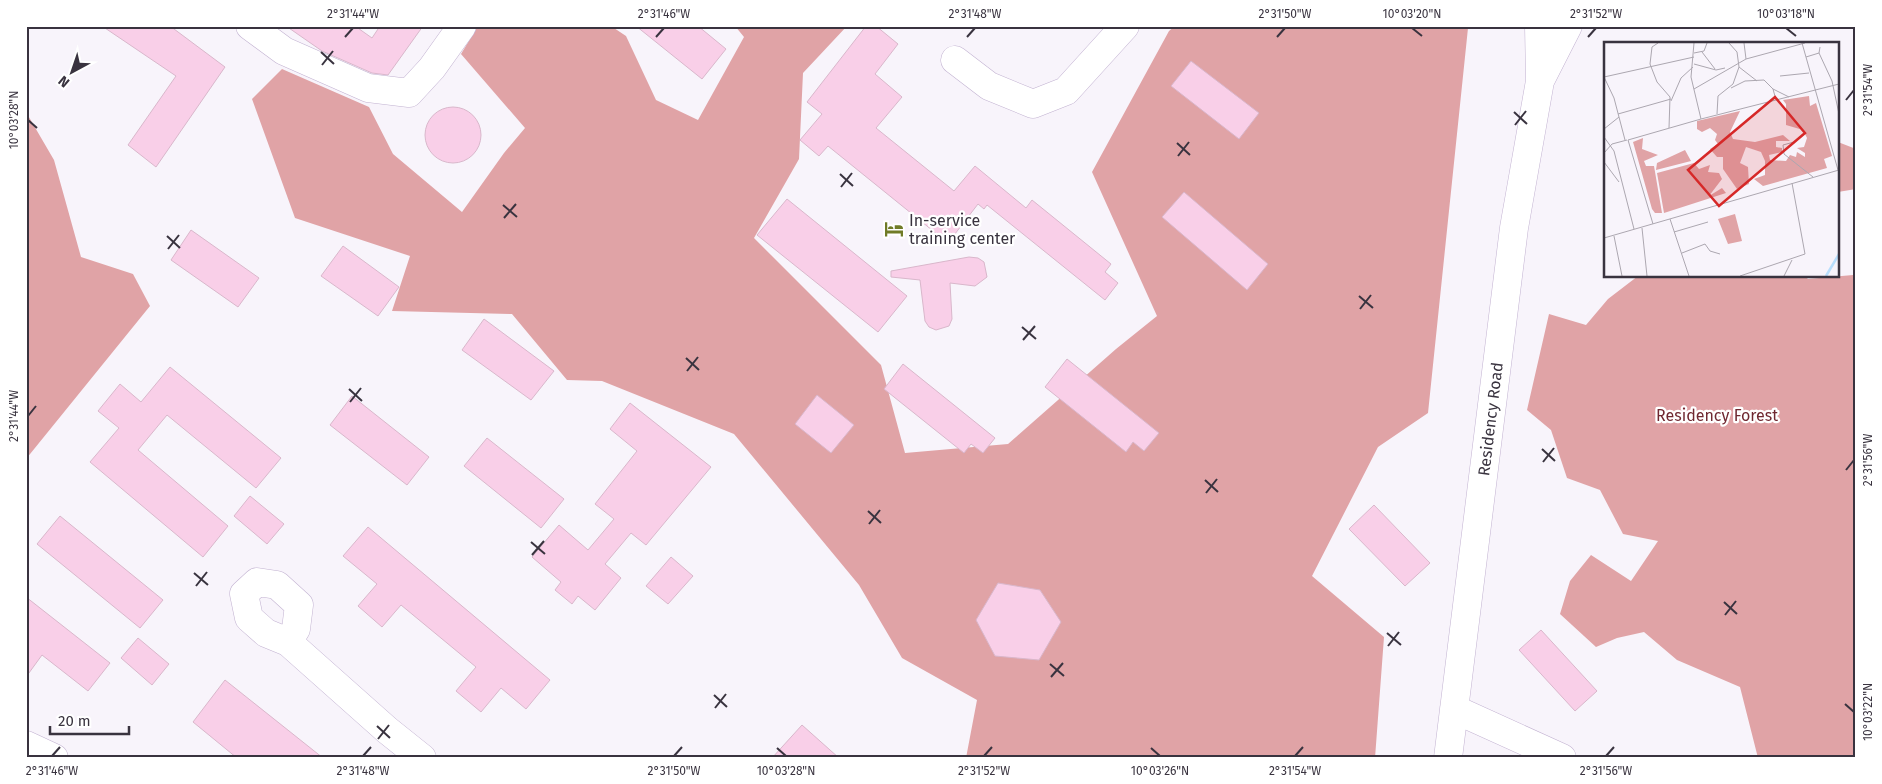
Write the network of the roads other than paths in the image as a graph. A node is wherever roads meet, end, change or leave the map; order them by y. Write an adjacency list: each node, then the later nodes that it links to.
1 (250, 26): 2 (street)
2 (462, 26)
3 (1125, 26): 6 (street)
4 (1539, 26): 7 (street, Residency Road)
5 (1568, 26): 7 (street, Residency Road)
6 (956, 60)
7 (1540, 81): 9 (street, Residency Road)
8 (288, 642): 12 (street)
9 (1454, 708): 13 (street, Residency Road); 14 (street)
10 (26, 745): 11 (street)
11 (54, 758)
12 (422, 758)
13 (1448, 758)
14 (1562, 758)

